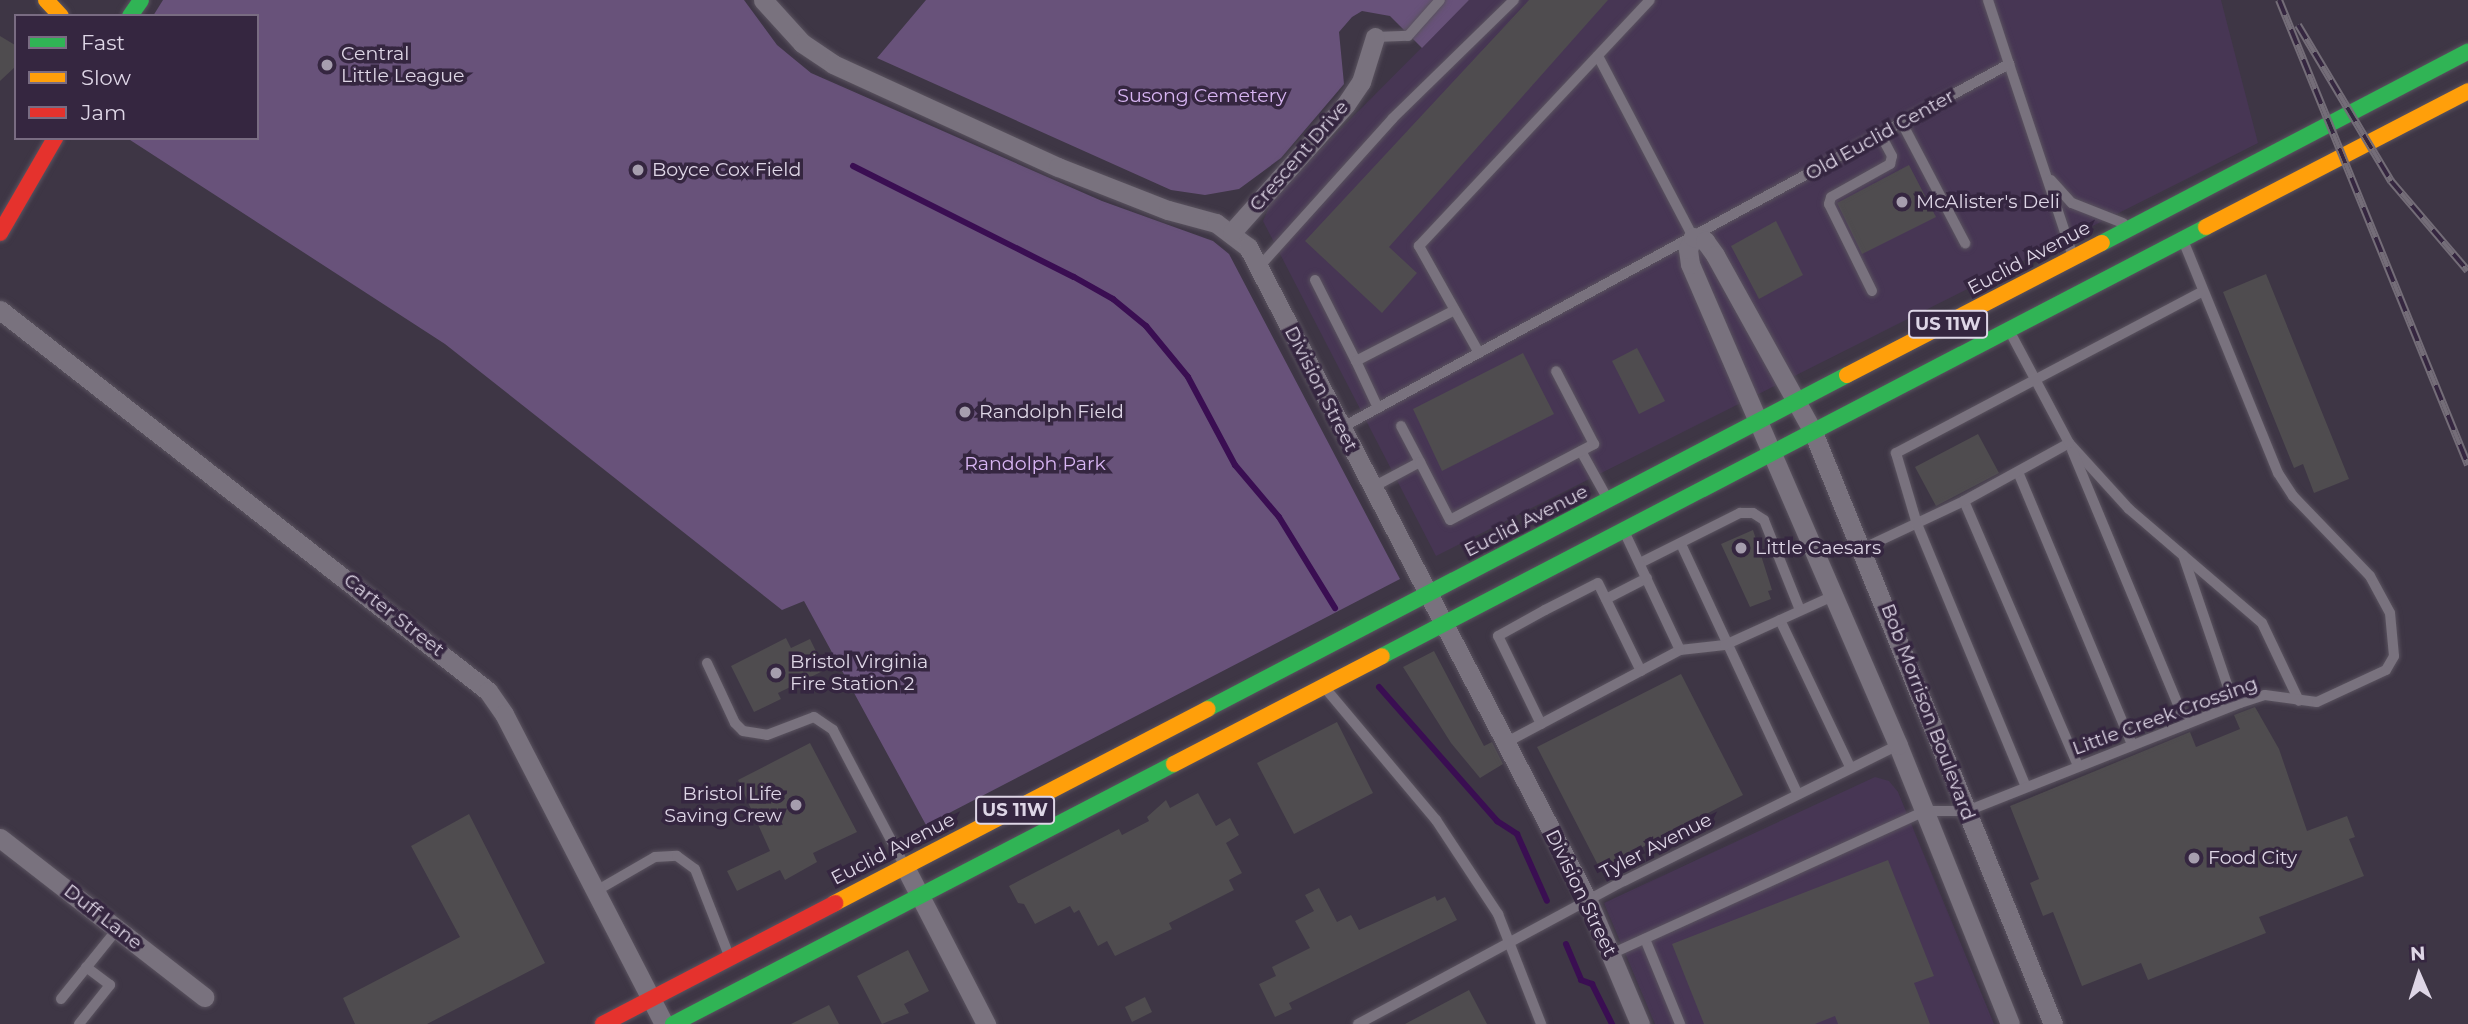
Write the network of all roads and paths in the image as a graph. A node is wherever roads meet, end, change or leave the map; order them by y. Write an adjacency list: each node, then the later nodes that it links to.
1 (46, 0): 7 (main road)
2 (763, 0): 18 (street)
3 (1440, 0): 8 (lane)
4 (1514, 0): 24 (lane)
5 (1650, 0): 10 (lane)
6 (1988, 0): 11 (lane)
7 (59, 14)
8 (1375, 37): 18 (street, Crescent Drive)
9 (2468, 52): 17 (main road, Euclid Avenue / US 11W)
10 (1598, 56): 20 (lane); 29 (lane)
11 (2009, 64): 13 (lane, Old Euclid Center); 16 (lane)
12 (2468, 91): 21 (main road, US 11W)
13 (1902, 123): 14 (lane, Old Euclid Center); 22 (lane)
14 (1881, 135): 20 (lane, Old Euclid Center); 26 (lane)
15 (54, 140): 19 (main road)
16 (2044, 172): 17 (lane); 23 (lane)
17 (2141, 223): 23 (main road, Euclid Avenue / US 11W)
18 (1232, 232): 24 (street, Division Street)
19 (0, 233)
20 (1693, 237): 31 (lane, Old Euclid Center); 35 (street); 37 (street)
21 (2182, 239): 27 (lane, Little Creek Crossing); 30 (main road, US 11W)
22 (1965, 243)
23 (2074, 258): 35 (main road, Euclid Avenue / US 11W)
24 (1259, 267): 39 (street, Division Street)
25 (1315, 280): 32 (lane)
26 (1872, 291)
27 (2203, 291): 34 (lane); 67 (lane, Little Creek Crossing)
28 (0, 310): 82 (street, Carter Street)
29 (1455, 310): 31 (lane); 32 (lane)
30 (2009, 330): 34 (lane); 40 (main road, US 11W)
31 (1479, 354): 36 (lane, Old Euclid Center)
32 (1356, 362): 36 (lane)
33 (1556, 371): 42 (lane)
34 (2037, 379): 41 (lane); 49 (lane)
35 (1796, 404): 37 (main road, Euclid Avenue / US 11W); 40 (street, Bob Morrison Boulevard)
36 (1378, 408): 39 (lane, Old Euclid Center)
37 (1762, 422): 43 (street, Bob Morrison Boulevard); 48 (main road, Euclid Avenue / US 11W)
38 (1401, 425): 44 (lane)
39 (1341, 428): 46 (street, Division Street)
40 (1813, 432): 43 (main road, US 11W); 52 (street, Bob Morrison Boulevard)
41 (2069, 443): 45 (lane); 53 (lane); 70 (lane)
42 (1581, 450): 44 (lane); 48 (lane)
43 (1774, 452): 50 (main road, US 11W); 56 (street, Bob Morrison Boulevard)
44 (1419, 462): 46 (lane)
45 (2018, 472): 47 (lane); 72 (lane)
46 (1372, 488): 57 (street, Division Street)
47 (1964, 501): 49 (lane); 74 (lane)
48 (1609, 502): 57 (main road, Euclid Avenue / US 11W)
49 (1917, 524): 52 (lane); 76 (lane)
50 (1623, 530): 54 (lane); 61 (main road, US 11W)
51 (1681, 544): 54 (lane); 59 (lane); 62 (lane)
52 (1864, 548): 79 (street, Bob Morrison Boulevard)
53 (2183, 555): 67 (lane); 68 (lane)
54 (1640, 563): 55 (lane)
55 (1647, 579): 58 (lane); 63 (lane)
56 (1835, 595): 59 (lane); 73 (street, Bob Morrison Boulevard)
57 (1427, 596): 61 (street, Division Street); 81 (main road, Euclid Avenue / US 11W)
58 (1606, 598): 65 (lane); 69 (lane)
59 (1800, 610): 60 (lane)
60 (1780, 620): 62 (lane); 75 (lane)
61 (1442, 623): 66 (main road, US 11W); 71 (street, Division Street)
62 (1726, 645): 63 (lane); 77 (lane)
63 (1680, 650): 65 (lane)
64 (707, 663): 81 (lane)
65 (1641, 671): 69 (lane)
66 (1323, 686): 83 (main road, US 11W); 87 (lane)
67 (2300, 701): 68 (lane, Little Creek Crossing)
68 (2234, 705): 70 (lane, Little Creek Crossing)
69 (1541, 724): 71 (lane)
70 (2186, 724): 72 (lane, Little Creek Crossing)
71 (1505, 743): 84 (street, Division Street)
72 (2132, 744): 74 (lane, Little Creek Crossing)
73 (1898, 745): 75 (lane, Tyler Avenue); 78 (street, Bob Morrison Boulevard)
74 (2078, 766): 76 (lane, Little Creek Crossing)
75 (1850, 767): 77 (lane, Tyler Avenue)
76 (2026, 787): 79 (lane, Little Creek Crossing)
77 (1797, 793): 84 (lane, Tyler Avenue)
78 (1925, 811): 79 (lane, Little Creek Crossing); 86 (lane); 103 (street, Bob Morrison Boulevard)
79 (1967, 811): 104 (street, Bob Morrison Boulevard)
80 (0, 838): 85 (street, Duff Lane)
81 (905, 867): 83 (street); 89 (main road, Euclid Avenue / US 11W)
82 (596, 891): 89 (lane); 92 (street, Carter Street)
83 (920, 896): 97 (main road, US 11W); 98 (street)
84 (1588, 901): 87 (lane, Tyler Avenue); 88 (street, Division Street)
85 (118, 928): 90 (lane); 91 (street, Duff Lane)
86 (1645, 939): 88 (lane); 102 (lane)
87 (1511, 943): 99 (lane, Tyler Avenue); 100 (lane)
88 (1611, 954): 101 (street, Division Street)
89 (730, 957): 92 (main road, Euclid Avenue / US 11W)
90 (86, 967): 93 (lane); 94 (lane)
91 (204, 997)
92 (652, 998): 95 (main road, Euclid Avenue / US 11W); 96 (street, Carter Street)
93 (61, 999)
94 (79, 1024)
95 (603, 1024)
96 (664, 1024)
97 (673, 1024)
98 (986, 1024)
99 (1358, 1024)
100 (1541, 1024)
101 (1640, 1024)
102 (1680, 1024)
103 (2010, 1024)
104 (2053, 1024)

